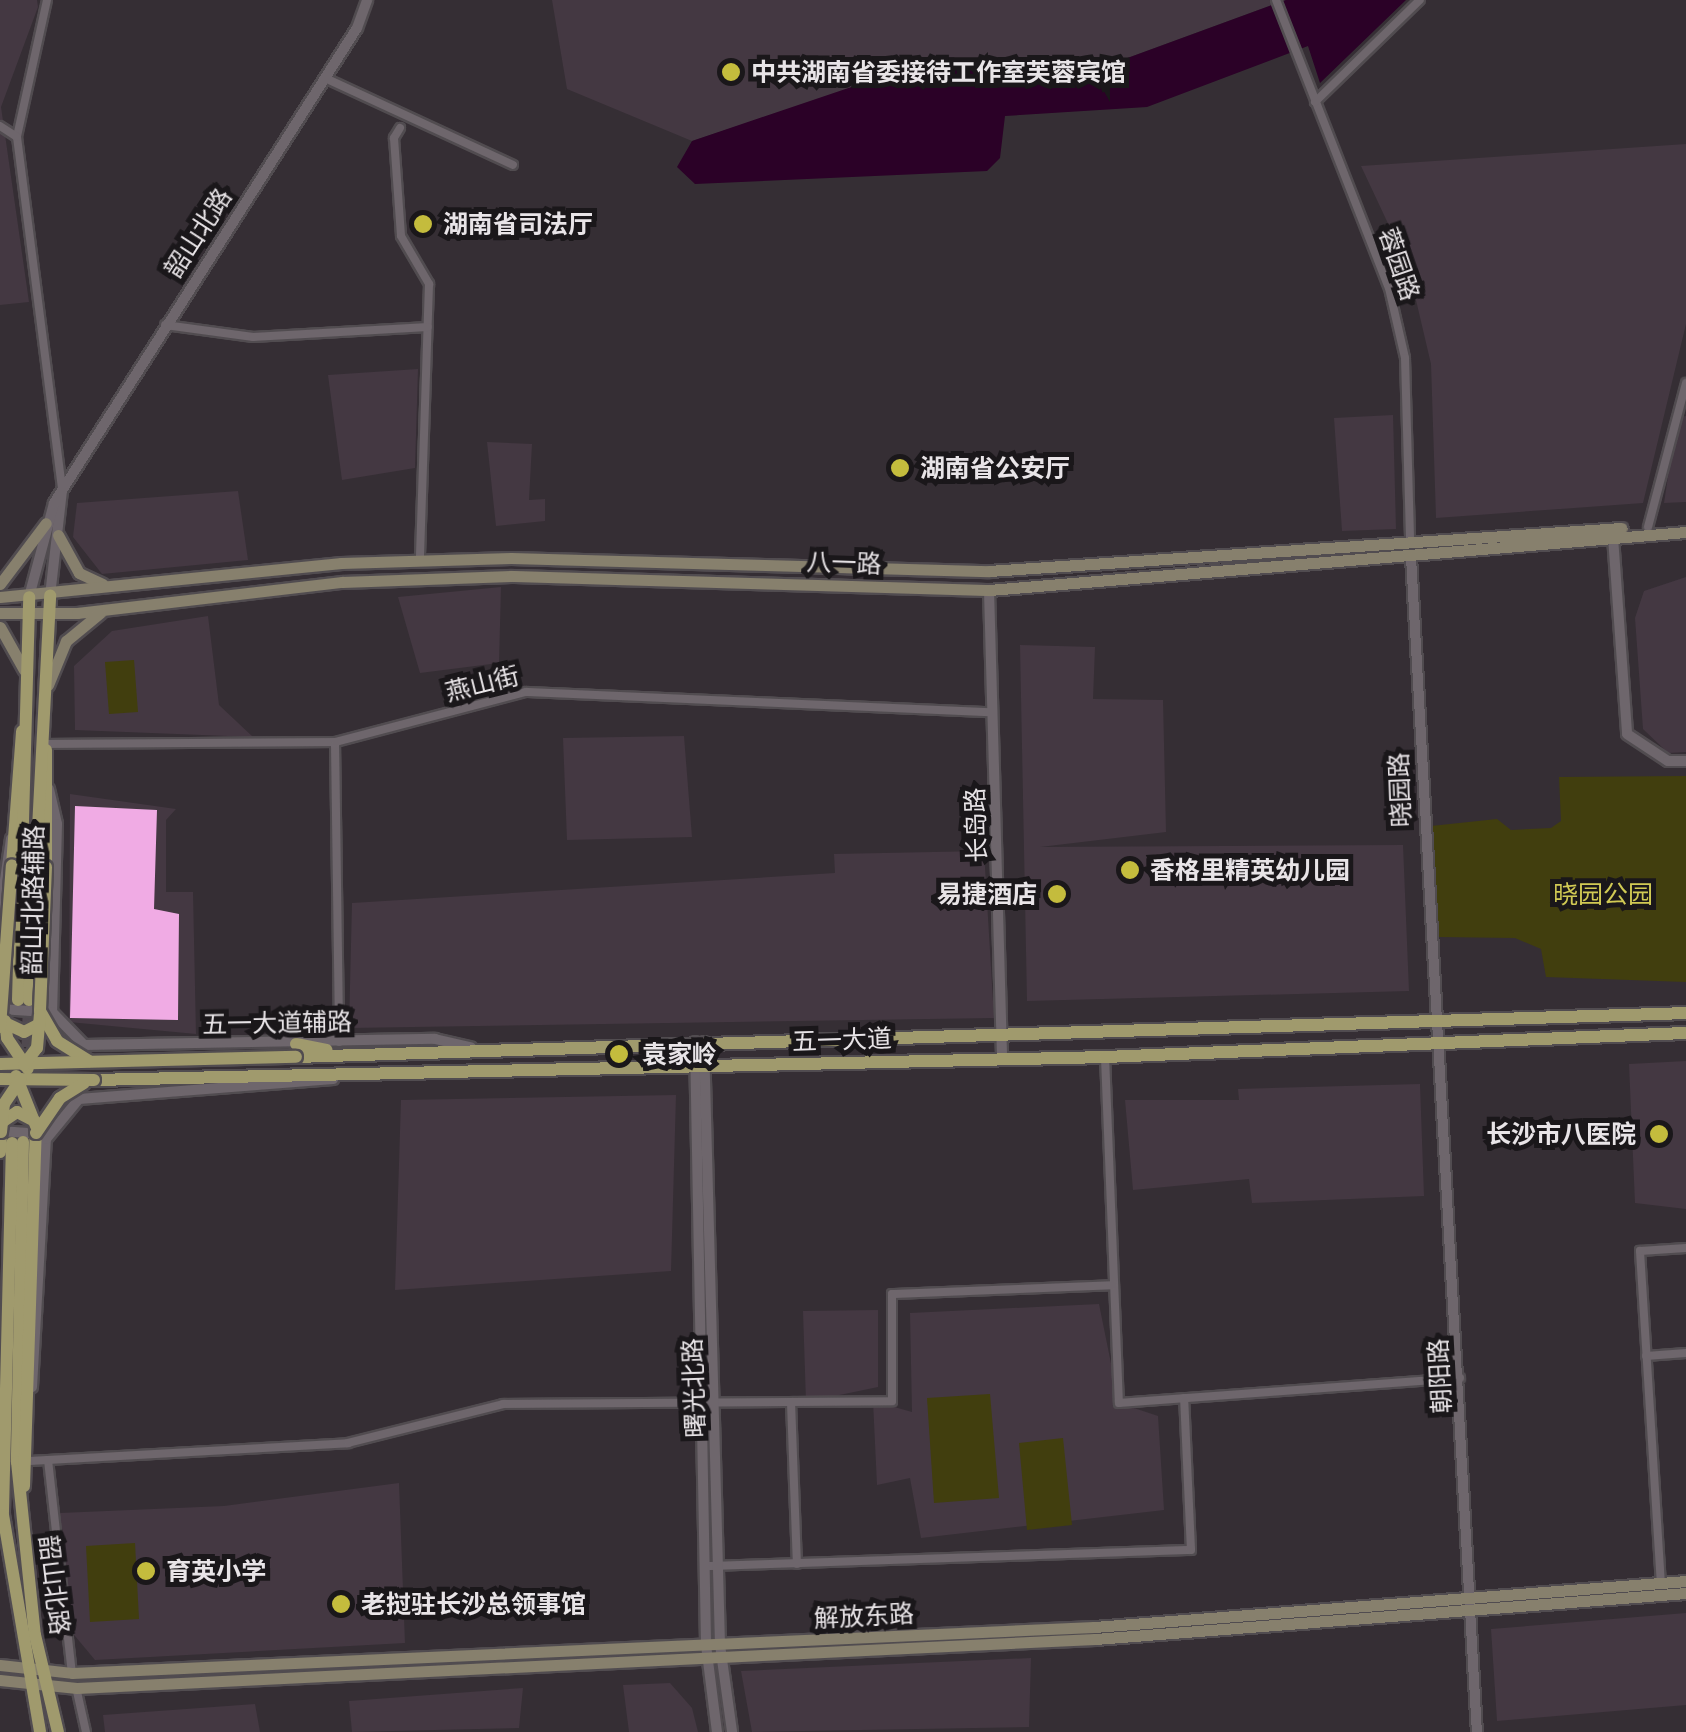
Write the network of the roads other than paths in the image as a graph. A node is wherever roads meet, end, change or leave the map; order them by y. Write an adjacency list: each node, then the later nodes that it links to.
1 (47, 0): 9 (street)
2 (368, 0): 5 (street, 韶山北路)
3 (1276, 0): 6 (street, 蓉园路)
4 (1420, 0): 6 (street)
5 (325, 78): 10 (street); 11 (street, 韶山北路)
6 (1315, 102): 21 (street, 蓉园路)
7 (0, 126): 9 (street)
8 (400, 128): 12 (street)
9 (17, 137): 14 (street)
10 (513, 165)
11 (165, 325): 12 (street); 14 (street, 韶山北路)
12 (428, 327): 23 (street)
13 (1686, 383): 17 (street)
14 (62, 490): 15 (street, 韶山北路); 19 (street, 韶山北路)
15 (46, 523): 24 (main road); 29 (street, 韶山北路)
16 (1686, 524): 17 (main road, 八一路)
17 (1648, 527): 21 (main road, 八一路)
18 (1686, 532): 20 (main road, 八一路)
19 (58, 535): 25 (main road); 27 (street, 韶山北路)
20 (1613, 536): 22 (main road, 八一路); 41 (street)
21 (1410, 541): 22 (street, 蓉园路); 23 (main road, 八一路)
22 (1410, 557): 26 (main road, 八一路); 49 (street, 晓园路)
23 (420, 561): 25 (main road, 八一路)
24 (0, 584)
25 (112, 587): 27 (main road, 八一路)
26 (989, 590): 30 (main road, 八一路); 37 (street, 长岛路)
27 (50, 596): 29 (main road, 八一路); 33 (main road, 韶山北路)
28 (0, 597): 29 (main road, 八一路)
29 (29, 597): 32 (main road, 韶山北路)
30 (113, 609): 33 (main road, 八一路); 36 (main road)
31 (0, 613): 32 (main road, 八一路)
32 (28, 614): 33 (main road, 八一路); 35 (main road, 韶山北路)
33 (49, 614): 36 (main road, 韶山北路)
34 (0, 626): 35 (main road)
35 (26, 674): 38 (main road, 韶山北路)
36 (45, 694): 40 (main road, 韶山北路)
37 (992, 712): 39 (street, 燕山街); 51 (street, 长岛路)
38 (24, 718): 40 (main road, 韶山北路); 43 (main road)
39 (335, 742): 40 (street, 燕山街); 55 (street)
40 (44, 744): 42 (main road)
41 (1686, 760)
42 (50, 789): 46 (main road, bridge); 46 (street, 韶山北路辅路)
43 (6, 857): 44 (street, 韶山北路辅路); 47 (main road, bridge)
44 (0, 914)
45 (1686, 1013): 48 (main road, 五一大道)
46 (44, 1016): 47 (street); 47 (main road, bridge); 54 (street); 59 (main road, bridge); 61 (main road, bridge)
47 (3, 1018): 61 (main road, bridge)
48 (1446, 1020): 49 (main road, 五一大道); 53 (street, 朝阳路)
49 (1431, 1021): 51 (main road, 五一大道); 53 (street, 朝阳路)
50 (1686, 1033): 53 (main road, 五一大道)
51 (1002, 1034): 52 (main road, 五一大道); 58 (street, 长岛路)
52 (699, 1042): 55 (main road, 五一大道); 60 (street, 曙光北路)
53 (1444, 1044): 57 (main road, 五一大道); 72 (street, 朝阳路); 87 (street, 朝阳路)
54 (84, 1045): 56 (street, 五一大道辅路); 64 (street)
55 (341, 1048): 56 (main road, 五一大道)
56 (296, 1050): 59 (main road, 五一大道, bridge)
57 (1106, 1057): 58 (main road, 五一大道); 69 (street)
58 (1002, 1058): 60 (main road, 五一大道)
59 (96, 1063): 61 (main road, 五一大道, bridge)
60 (700, 1067): 62 (main road, 五一大道); 76 (street, 曙光北路)
61 (11, 1072): 63 (main road, 五一大道, bridge); 65 (main road, bridge); 66 (main road, bridge)
62 (344, 1076): 63 (main road, 五一大道); 64 (street)
63 (94, 1080): 66 (main road, bridge)
64 (86, 1094): 66 (street)
65 (1, 1128): 66 (street); 66 (main road, bridge); 67 (main road)
66 (40, 1130): 75 (main road); 75 (street)
67 (0, 1152)
68 (1686, 1248): 71 (street)
69 (1114, 1286): 73 (street); 74 (street)
70 (1686, 1352): 71 (street)
71 (1646, 1356): 85 (street)
72 (1460, 1378): 73 (street); 87 (street, 朝阳路)
73 (1184, 1398): 81 (street)
74 (791, 1402): 76 (street); 81 (street)
75 (28, 1403): 78 (main road)
76 (710, 1403): 77 (street); 82 (street, 曙光北路)
77 (48, 1460): 78 (street); 93 (street)
78 (29, 1461): 79 (main road)
79 (22, 1494): 80 (main road, 韶山北路); 92 (main road, 韶山北路)
80 (1, 1510): 84 (main road, 韶山北路)
81 (797, 1564): 82 (street)
82 (713, 1566): 88 (street, 曙光北路); 89 (street, 曙光北路)
83 (1686, 1581): 85 (main road, 解放东路)
84 (5, 1584): 91 (main road, 韶山北路)
85 (1661, 1589): 86 (main road, 解放东路); 87 (main road, 解放东路)
86 (1686, 1593)
87 (1474, 1606): 88 (main road, 解放东路); 103 (street, 朝阳路)
88 (721, 1650): 89 (main road, 解放东路); 102 (street, 曙光北路)
89 (707, 1651): 93 (main road, 解放东路); 97 (main road, 解放东路); 101 (street, 曙光北路)
90 (0, 1666): 91 (main road, 解放东路)
91 (26, 1666): 92 (main road, 解放东路); 95 (main road, 韶山北路)
92 (44, 1667): 93 (main road, 解放东路); 96 (main road, 韶山北路)
93 (72, 1673): 97 (street)
94 (0, 1680): 95 (main road, 解放东路)
95 (30, 1680): 96 (main road, 解放东路); 98 (main road, 韶山北路)
96 (50, 1684): 97 (main road, 解放东路); 99 (main road, 韶山北路)
97 (76, 1688): 100 (street)
98 (40, 1732)
99 (58, 1732)
100 (86, 1732)
101 (718, 1732)
102 (732, 1732)
103 (1480, 1732)

